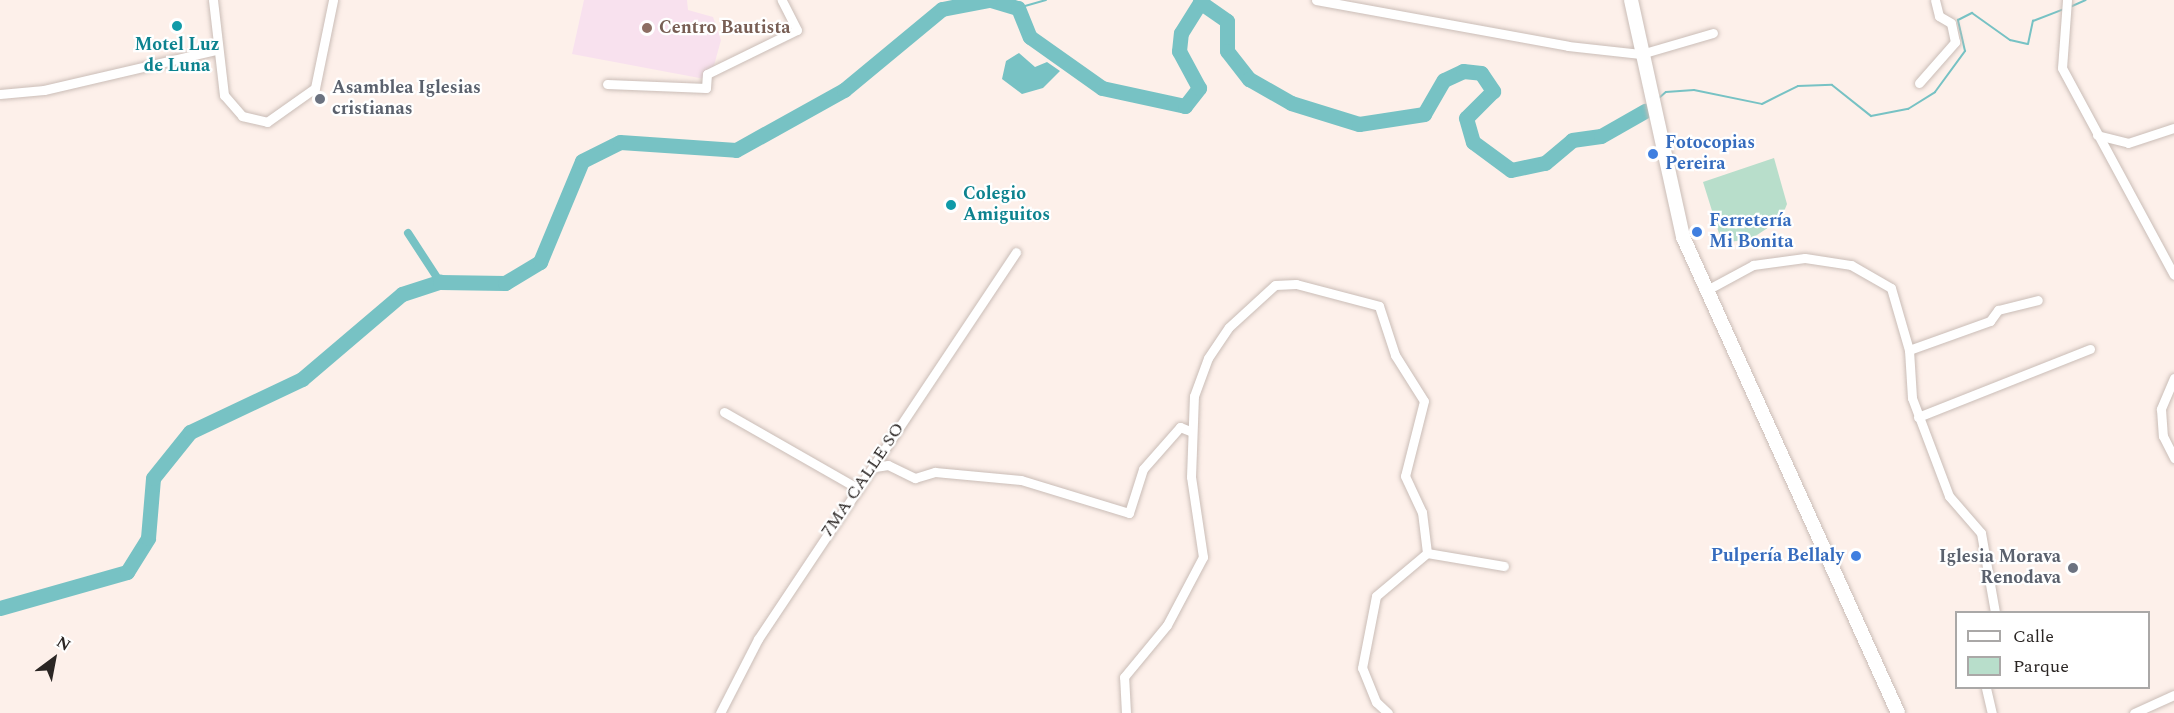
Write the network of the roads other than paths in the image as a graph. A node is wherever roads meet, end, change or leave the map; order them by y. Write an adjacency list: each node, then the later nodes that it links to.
1 (213, 0): 10 (street)
2 (333, 0): 10 (street)
3 (782, 0): 12 (street)
4 (1316, 0): 9 (street)
5 (1631, 0): 9 (main road)
6 (1935, 0): 11 (street)
7 (2067, 0): 15 (street)
8 (1713, 33): 9 (street)
9 (1640, 48): 18 (main road)
10 (216, 50): 13 (street)
11 (1919, 83)
12 (607, 84)
13 (0, 94)
14 (2174, 128): 15 (street)
15 (2097, 135): 17 (street)
16 (1016, 252): 27 (street, 7MA CALLE SO)
17 (2174, 275)
18 (1705, 291): 21 (street); 37 (main road)
19 (2038, 300): 21 (street)
20 (2090, 349): 24 (street)
21 (1909, 350): 24 (street)
22 (2174, 378): 26 (street)
23 (724, 412): 28 (street)
24 (1918, 417): 31 (street)
25 (1190, 430): 27 (street); 29 (street); 35 (street)
26 (2174, 458)
27 (875, 467): 28 (street, 7MA CALLE SO)
28 (859, 489): 34 (street, 7MA CALLE SO)
29 (1427, 553): 30 (street); 36 (street)
30 (1504, 566)
31 (1995, 611)
32 (1986, 689): 38 (street)
33 (2174, 695): 39 (street)
34 (720, 713)
35 (1126, 713)
36 (1388, 713)
37 (1898, 713)
38 (1992, 713)
39 (2134, 713)

